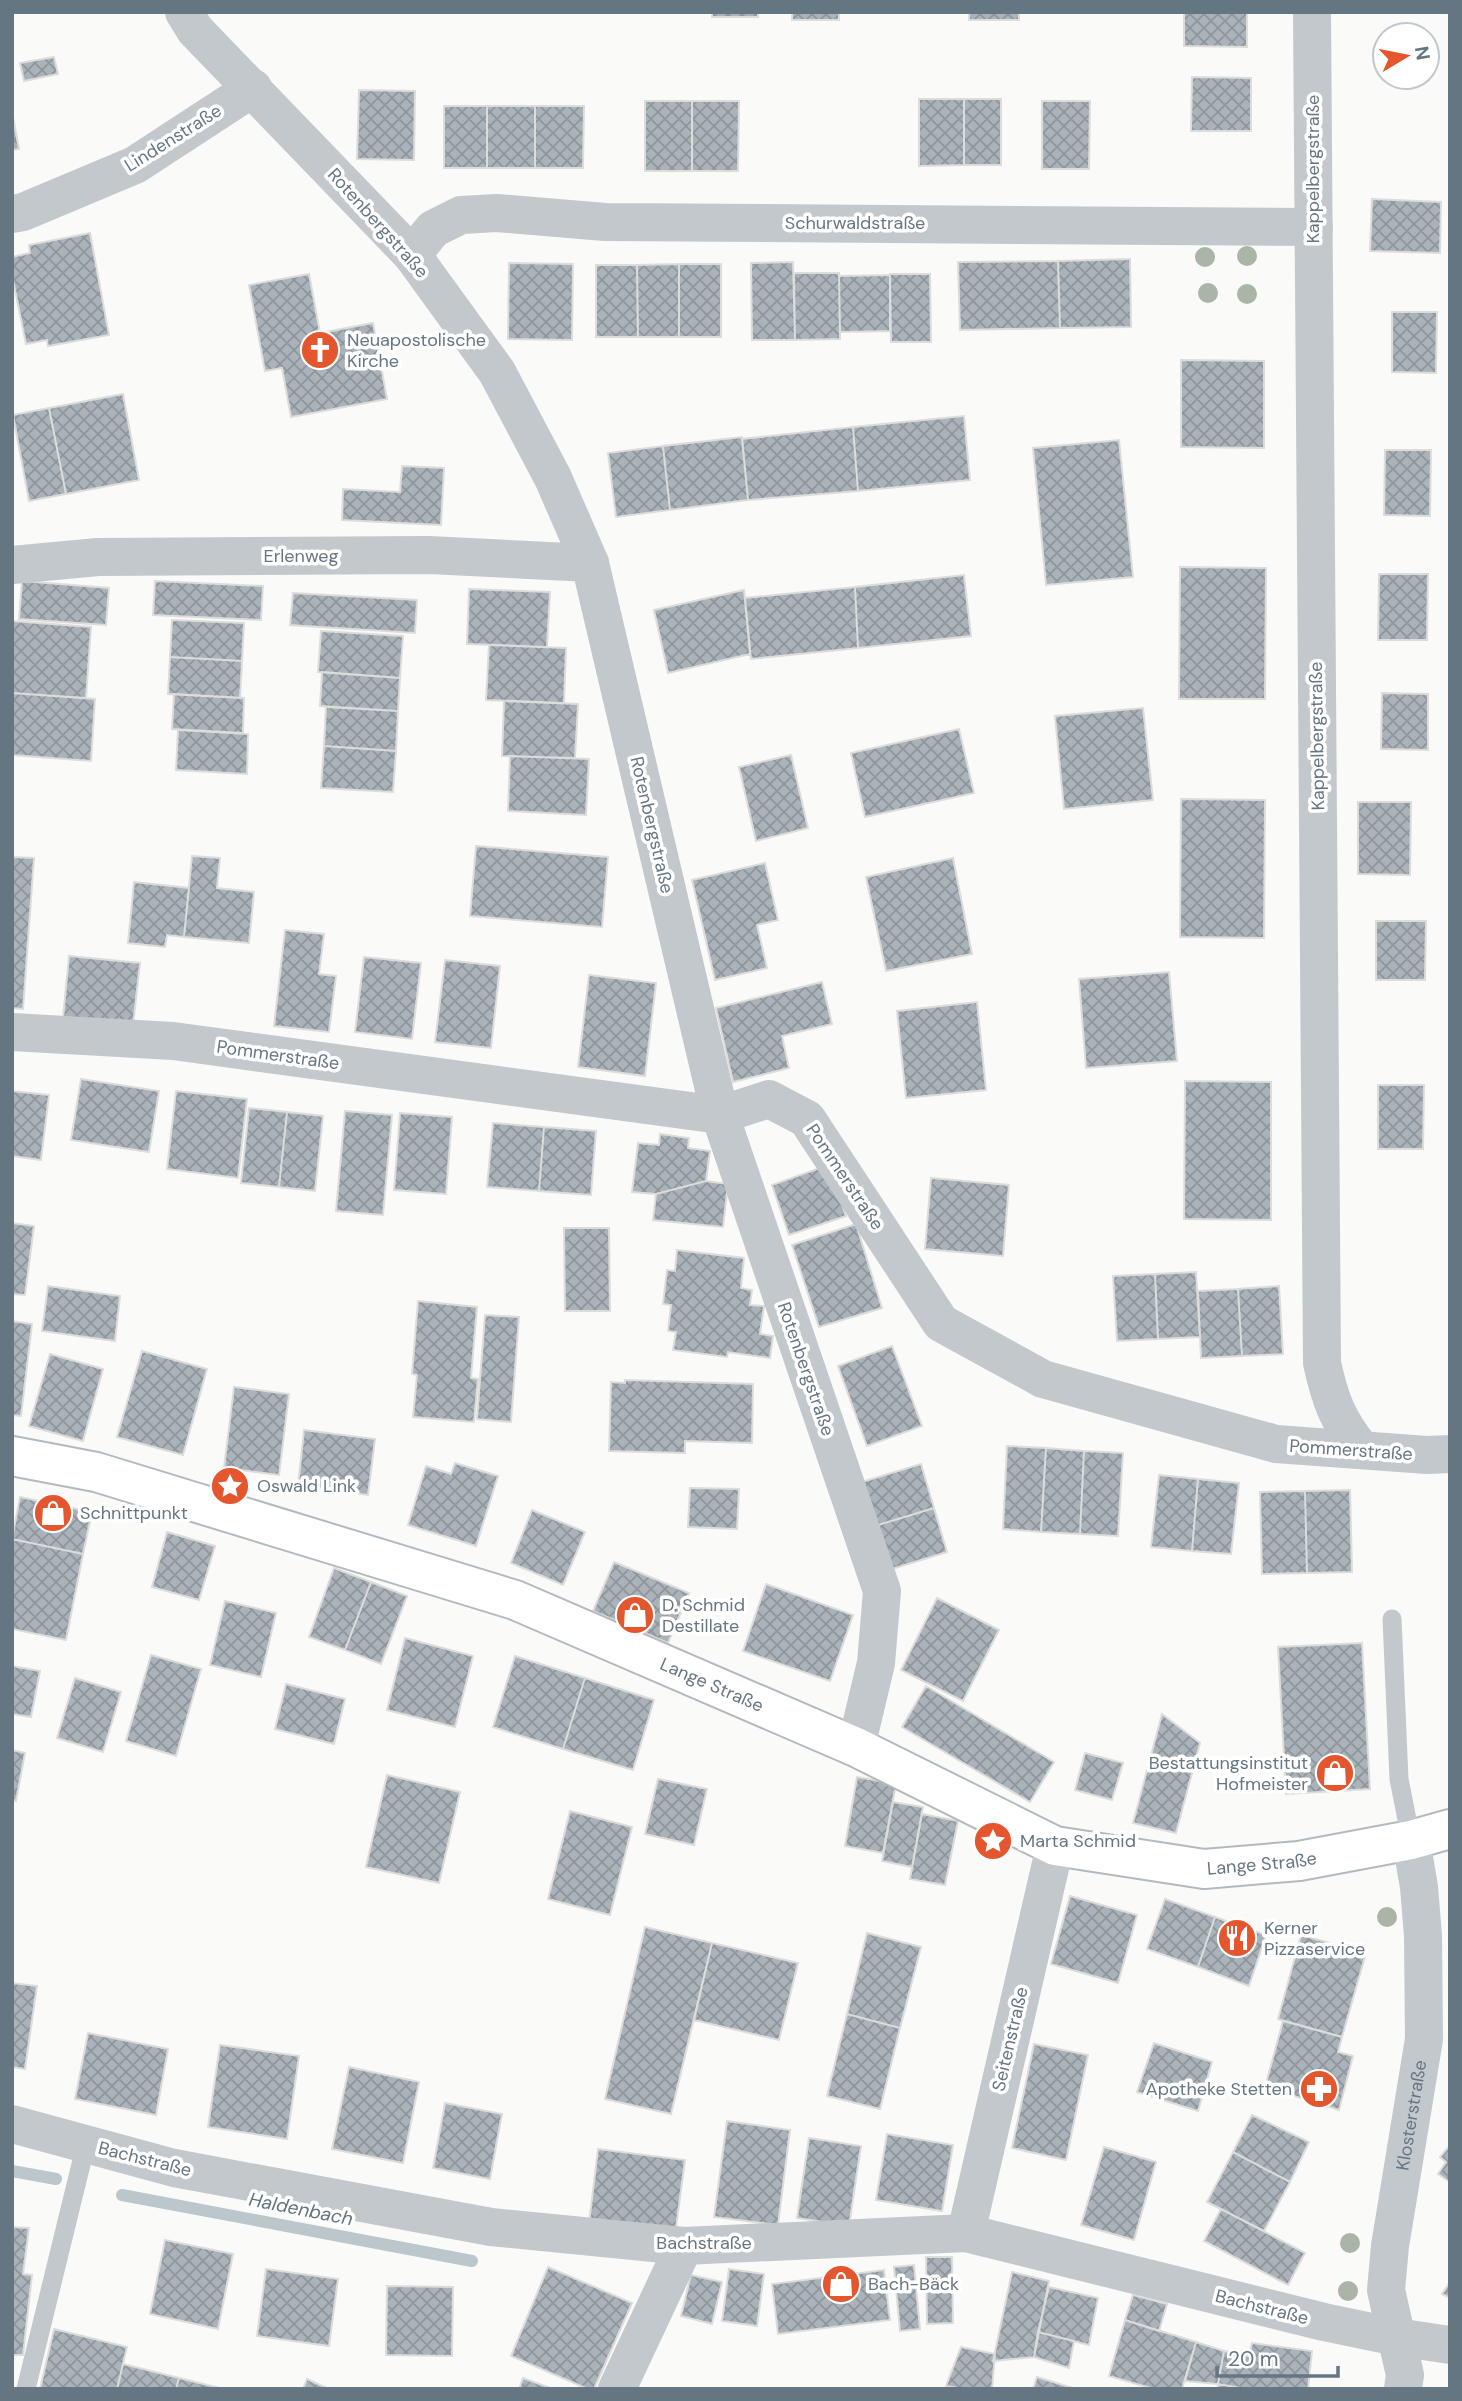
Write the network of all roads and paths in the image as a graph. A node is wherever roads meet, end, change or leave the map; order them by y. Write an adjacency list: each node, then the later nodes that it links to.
1 (184, 12): 3 (street, Rotenbergstraße)
2 (1311, 12): 5 (street, Kappelbergstraße)
3 (253, 88): 4 (street, Lindenstraße); 6 (street, Rotenbergstraße)
4 (12, 214)
5 (1314, 227): 6 (street, Schurwaldstraße); 11 (street, Kappelbergstraße)
6 (412, 255): 7 (street, Rotenbergstraße)
7 (590, 563): 8 (street, Erlenweg); 10 (street, Rotenbergstraße)
8 (12, 565)
9 (12, 1032): 10 (street, Pommerstraße)
10 (720, 1115): 11 (street, Pommerstraße); 15 (street, Rotenbergstraße)
11 (1361, 1449): 12 (street, Pommerstraße)
12 (1450, 1454)
13 (12, 1456): 15 (main road, Lange Straße)
14 (1392, 1619): 17 (lane, Klosterstraße)
15 (856, 1747): 18 (main road, Lange Straße)
16 (1450, 1829): 17 (main road)
17 (1411, 1840): 18 (main road, Lange Straße); 23 (street, Klosterstraße)
18 (1055, 1846): 21 (street, Seitenstraße)
19 (12, 2124): 20 (street, Bachstraße)
20 (86, 2144): 22 (street, Bachstraße); 25 (lane)
21 (966, 2233): 22 (street, Bachstraße); 23 (street, Bachstraße)
22 (684, 2246): 26 (street)
23 (1396, 2337): 24 (street, Bachstraße); 27 (street, Klosterstraße)
24 (1450, 2345)
25 (26, 2389)
26 (617, 2389)
27 (1403, 2389)

